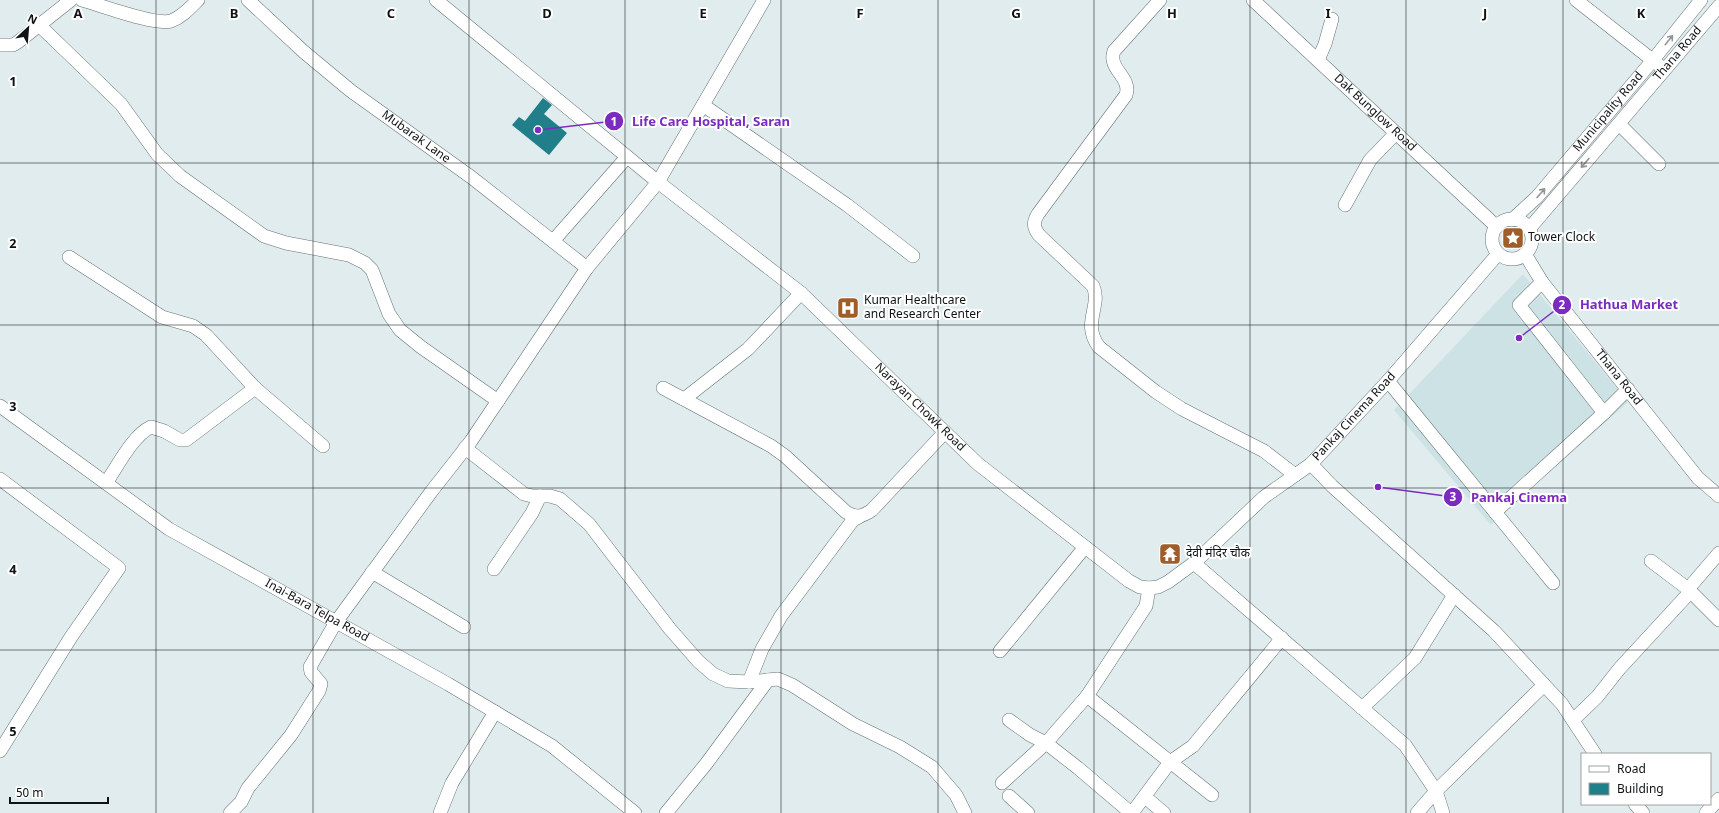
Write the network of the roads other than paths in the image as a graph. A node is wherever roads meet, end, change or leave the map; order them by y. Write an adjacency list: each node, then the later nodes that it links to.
1 (71, 0): 13 (street)
2 (82, 0): 3 (street)
3 (198, 0)
4 (248, 0): 32 (street, Mubarak Lane)
5 (436, 0): 25 (street, Narayan Chowk Road)
6 (764, 0): 20 (street)
7 (1160, 0): 52 (street)
8 (1253, 0): 15 (street, Dak Bunglow Road)
9 (1576, 0): 16 (street)
10 (1699, 2): 11 (street); 16 (street, Municipality Road, one-way to 10)
11 (1716, 14): 17 (street, Thana Road)
12 (1332, 19): 15 (street)
13 (39, 25): 14 (street); 45 (street)
14 (0, 46)
15 (1318, 60): 23 (street, Dak Bunglow Road)
16 (1653, 60): 17 (street); 18 (street, Municipality Road)
17 (1665, 70): 19 (street, Thana Road)
18 (1628, 90): 19 (street); 22 (street, Municipality Road)
19 (1639, 101): 21 (street, Thana Road)
20 (703, 105): 27 (street); 35 (street)
21 (1619, 124): 24 (street, Thana Road); 26 (street)
22 (1593, 131): 24 (street); 29 (street, Municipality Road, one-way to 22)
23 (1396, 132): 28 (street); 30 (street, Dak Bunglow Road)
24 (1604, 141): 31 (street, Thana Road, one-way to 31)
25 (627, 157): 27 (street, Narayan Chowk Road); 32 (street)
26 (1659, 164)
27 (658, 182): 37 (street); 39 (street, Narayan Chowk Road)
28 (1345, 205)
29 (1512, 220): 30 (street); 31 (street)
30 (1497, 227): 33 (street)
31 (1528, 229): 34 (street)
32 (554, 241): 37 (street, Mubarak Lane)
33 (1498, 254): 34 (street); 40 (street, Pankaj Cinema Road)
34 (1525, 254): 38 (street, Thana Road)
35 (913, 256)
36 (69, 257): 41 (street)
37 (587, 268): 45 (street)
38 (1542, 282): 43 (street, Thana Road); 47 (street)
39 (801, 293): 44 (street); 48 (street, Narayan Chowk Road)
40 (1388, 381): 51 (street, Pankaj Cinema Road); 57 (street)
41 (255, 388): 49 (street); 54 (street)
42 (663, 388): 44 (street)
43 (1628, 390): 47 (street); 56 (street, Thana Road)
44 (684, 399): 58 (street)
45 (498, 401): 50 (street)
46 (0, 406): 54 (street, Inai-Bara Telpa Road)
47 (1604, 413): 57 (street)
48 (945, 432): 58 (street); 59 (street, Narayan Chowk Road)
49 (323, 446)
50 (465, 448): 55 (street); 64 (street)
51 (1310, 464): 52 (street, Pankaj Cinema Road); 68 (street)
52 (1295, 475): 62 (street, Pankaj Cinema Road)
53 (0, 480): 83 (street)
54 (106, 483): 70 (street, Inai-Bara Telpa Road)
55 (540, 496): 63 (street); 75 (street)
56 (1719, 496)
57 (1495, 512): 65 (street)
58 (859, 516): 75 (street)
59 (1085, 547): 66 (street, Narayan Chowk Road); 73 (street)
60 (1719, 553): 67 (street)
61 (1651, 560): 67 (street)
62 (1194, 563): 66 (street); 72 (street)
63 (494, 569)
64 (372, 572): 70 (street); 71 (street)
65 (1553, 583)
66 (1148, 588): 77 (street)
67 (1690, 590): 69 (street); 81 (street)
68 (1454, 595): 76 (street); 78 (street)
69 (1719, 620)
70 (336, 622): 79 (street, Inai-Bara Telpa Road); 93 (street)
71 (464, 627)
72 (1282, 638): 78 (street); 85 (street)
73 (1000, 651)
74 (768, 680): 75 (street); 96 (street); 97 (street)
75 (749, 682)
76 (1544, 685): 81 (street); 87 (street)
77 (1087, 696): 82 (street); 85 (street)
78 (1362, 708): 87 (street)
79 (495, 712): 94 (street); 95 (street, Inai-Bara Telpa Road)
80 (1009, 720): 82 (street)
81 (1573, 720): 84 (street)
82 (1046, 743): 86 (street); 99 (street)
83 (0, 751)
84 (1594, 753)
85 (1170, 762): 88 (street); 90 (street)
86 (1002, 783)
87 (1436, 791): 101 (street); 102 (street)
88 (1212, 795)
89 (1009, 796): 98 (street)
90 (1145, 797): 99 (street); 100 (street)
91 (1719, 799): 104 (street)
92 (1636, 805): 103 (street)
93 (230, 813)
94 (440, 813)
95 (635, 813)
96 (666, 813)
97 (964, 813)
98 (1028, 813)
99 (1131, 813)
100 (1164, 813)
101 (1417, 813)
102 (1443, 813)
103 (1643, 813)
104 (1706, 813)

